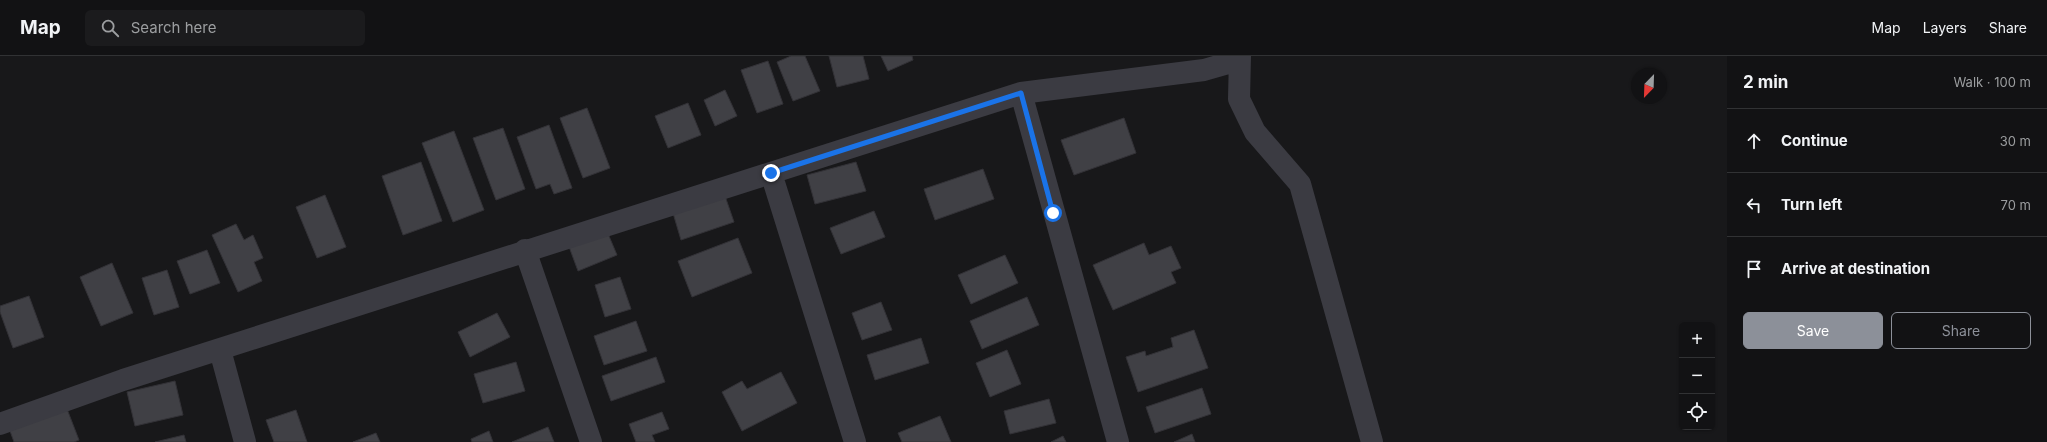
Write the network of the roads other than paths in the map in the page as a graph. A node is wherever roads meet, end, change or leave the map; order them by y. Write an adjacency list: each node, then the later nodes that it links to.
1 (1240, 58): 2 (street); 11 (street)
2 (1021, 93): 3 (street); 10 (street)
3 (771, 173): 4 (street); 9 (street)
4 (526, 250): 5 (street); 8 (street)
5 (220, 350): 6 (street); 7 (street)
6 (0, 424)
7 (245, 442)
8 (590, 442)
9 (855, 442)
10 (1118, 442)
11 (1372, 442)

